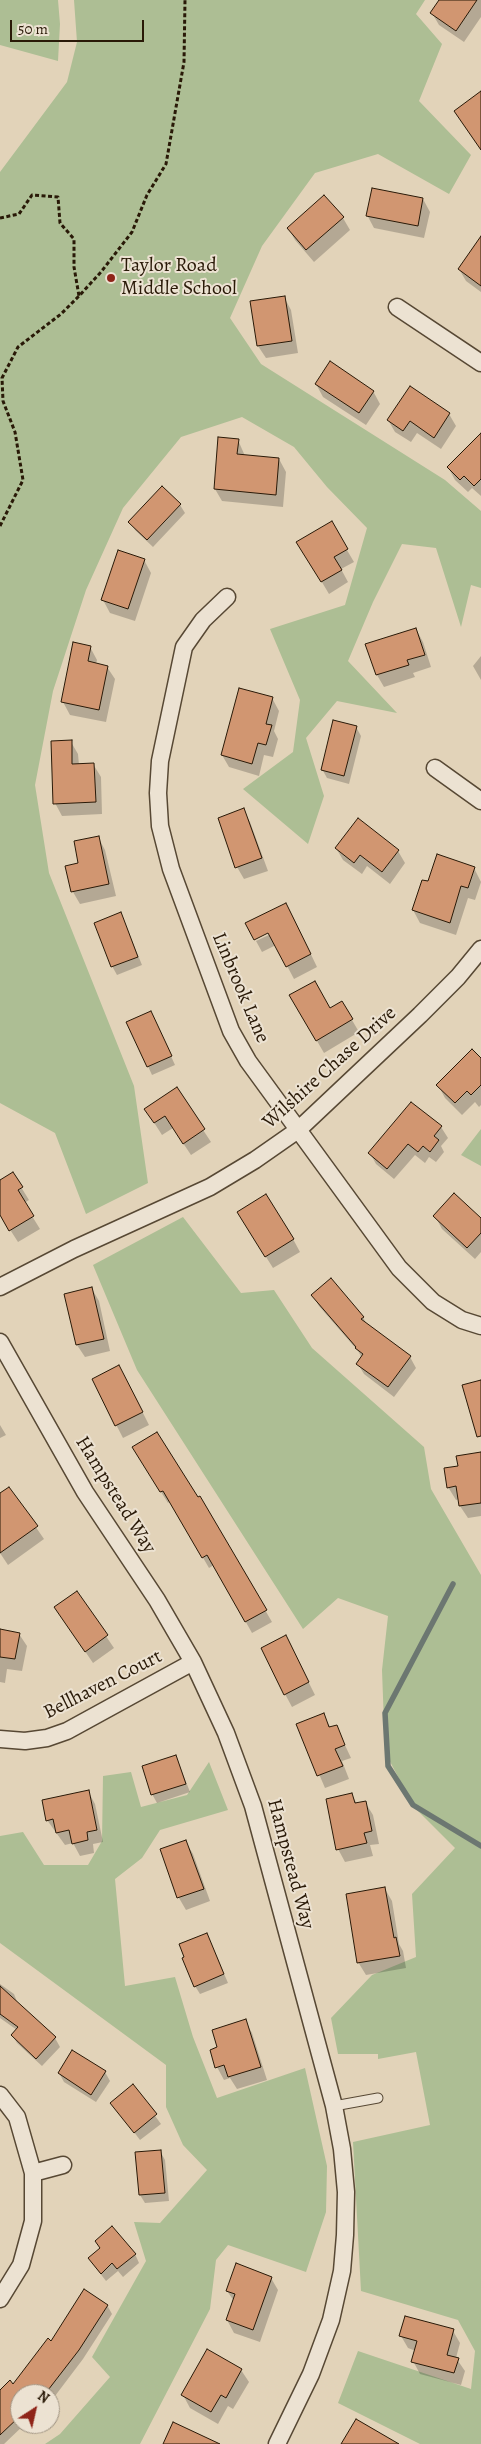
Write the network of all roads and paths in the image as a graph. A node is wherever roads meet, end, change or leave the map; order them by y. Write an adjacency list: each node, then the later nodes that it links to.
1 (185, 0): 3 (path)
2 (0, 218): 3 (path)
3 (79, 296): 6 (path)
4 (397, 307): 5 (street)
5 (481, 363)
6 (0, 526)
7 (227, 597): 11 (street, Linbrook Lane)
8 (435, 768): 9 (street)
9 (481, 801)
10 (481, 949): 11 (street, Wilshire Chase Drive)
11 (298, 1130): 12 (street, Wilshire Chase Drive); 13 (street, Linbrook Lane)
12 (0, 1287)
13 (481, 1326)
14 (0, 1342): 15 (street, Hampstead Way)
15 (193, 1662): 16 (street, Bellhaven Court); 19 (street, Hampstead Way)
16 (0, 1739)
17 (0, 2095): 21 (street)
18 (378, 2098): 19 (lane)
19 (334, 2106): 23 (street, Hampstead Way)
20 (64, 2164): 21 (street)
21 (33, 2173): 22 (street)
22 (0, 2299)
23 (276, 2444)

